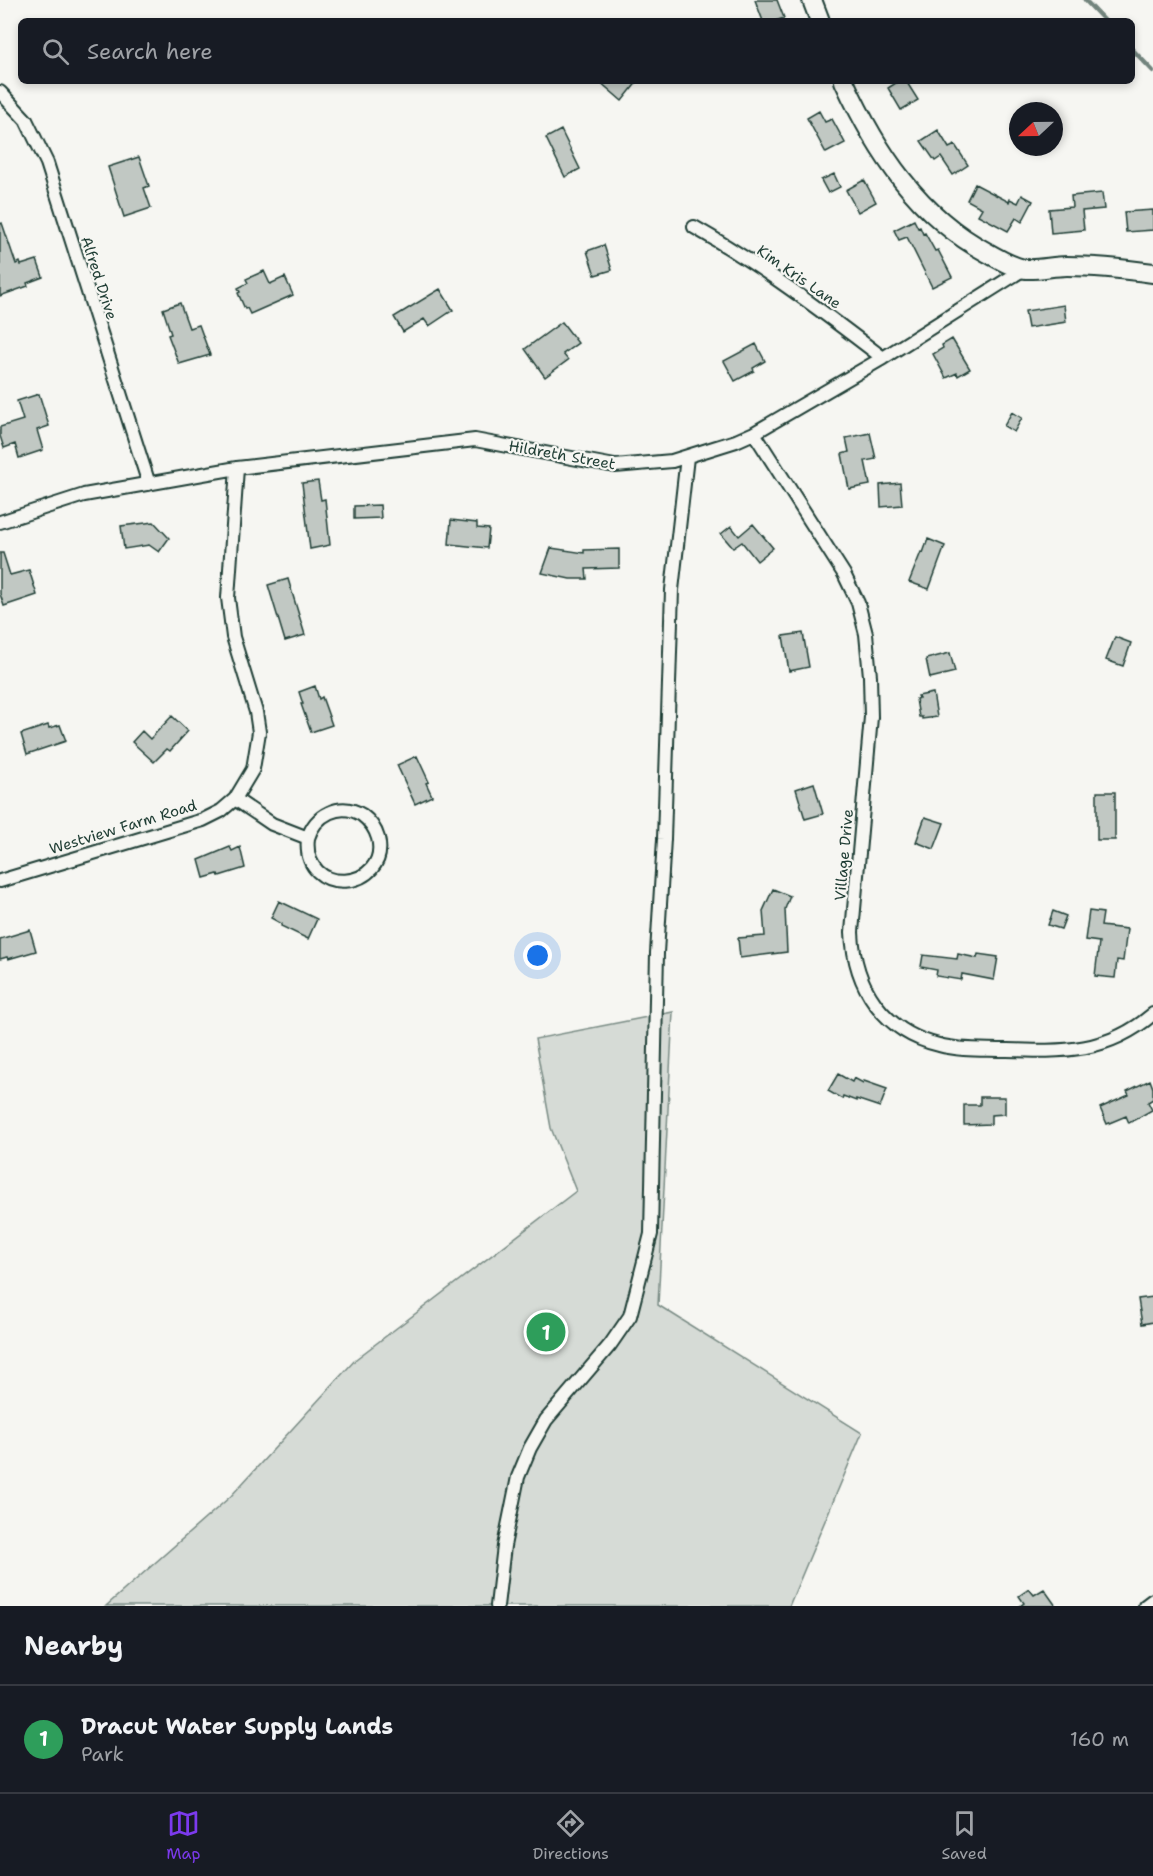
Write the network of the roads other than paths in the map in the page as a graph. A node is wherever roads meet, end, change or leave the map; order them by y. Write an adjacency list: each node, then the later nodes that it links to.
1 (812, 0): 2 (street)
2 (819, 18)
3 (846, 84): 6 (street)
4 (0, 92): 12 (street, Alfred Drive)
5 (694, 227): 8 (street, Kim Kris Lane)
6 (1024, 269): 7 (street, Hildreth Street); 8 (street, Hildreth Street)
7 (1153, 273)
8 (883, 358): 9 (street, Hildreth Street)
9 (754, 433): 10 (street, Hildreth Street); 17 (street, Village Drive)
10 (687, 457): 11 (street, Hildreth Street); 19 (street)
11 (237, 468): 12 (street, Hildreth Street); 14 (street, Westview Farm Road)
12 (149, 484): 13 (street, Hildreth Street)
13 (0, 522)
14 (235, 799): 15 (street); 16 (street, Westview Farm Road)
15 (308, 838): 15 (street)
16 (0, 881)
17 (1153, 1014)
18 (1153, 1600): 20 (street)
19 (497, 1606)
20 (1144, 1606)

